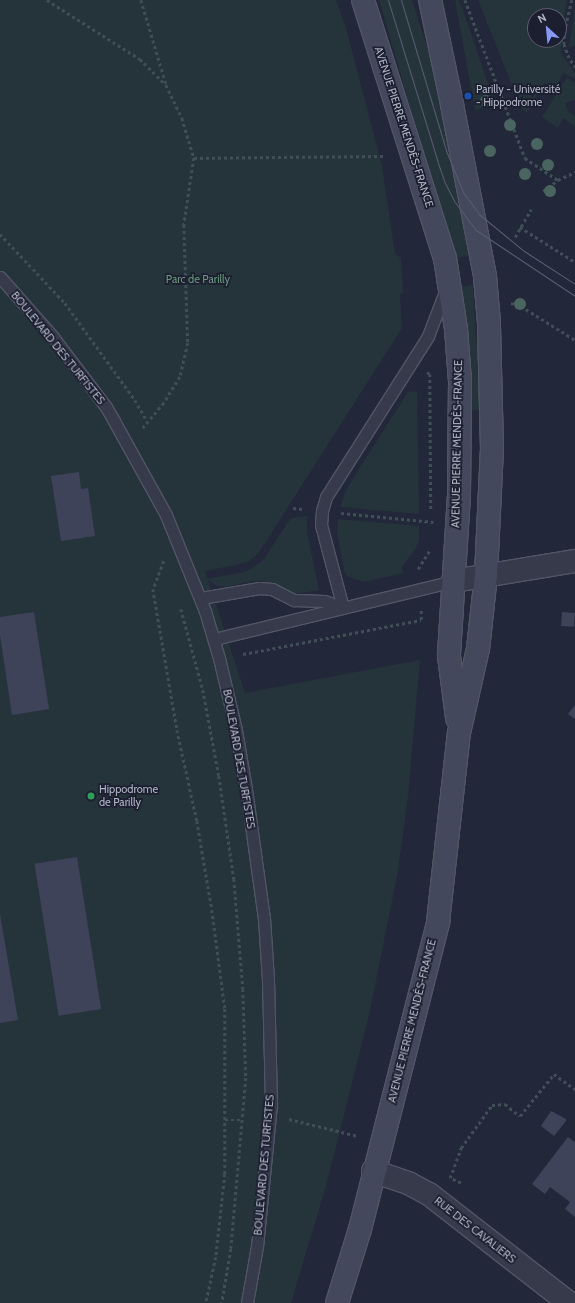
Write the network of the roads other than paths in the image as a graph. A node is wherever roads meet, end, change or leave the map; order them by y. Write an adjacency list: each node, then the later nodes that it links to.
1 (363, 0): 4 (main road, AVENUE PIERRE MENDÈS-FRANCE)
2 (430, 0): 6 (main road, AVENUE PIERRE MENDÈS-FRANCE)
3 (0, 277): 8 (lane, BOULEVARD DES TURFISTES)
4 (449, 281): 7 (main road, AVENUE PIERRE MENDÈS-FRANCE); 9 (lane)
5 (575, 561): 6 (street)
6 (486, 575): 7 (street); 11 (main road, AVENUE PIERRE MENDÈS-FRANCE)
7 (453, 581): 9 (lane); 11 (main road, AVENUE PIERRE MENDÈS-FRANCE)
8 (201, 598): 9 (lane); 10 (lane, BOULEVARD DES TURFISTES)
9 (343, 608): 10 (lane)
10 (214, 639): 13 (lane, BOULEVARD DES TURFISTES)
11 (459, 733): 12 (main road, AVENUE PIERRE MENDÈS-FRANCE)
12 (373, 1171): 14 (main road, AVENUE PIERRE MENDÈS-FRANCE); 15 (street, RUE DES CAVALIERS)
13 (247, 1303)
14 (337, 1303)
15 (569, 1303)

